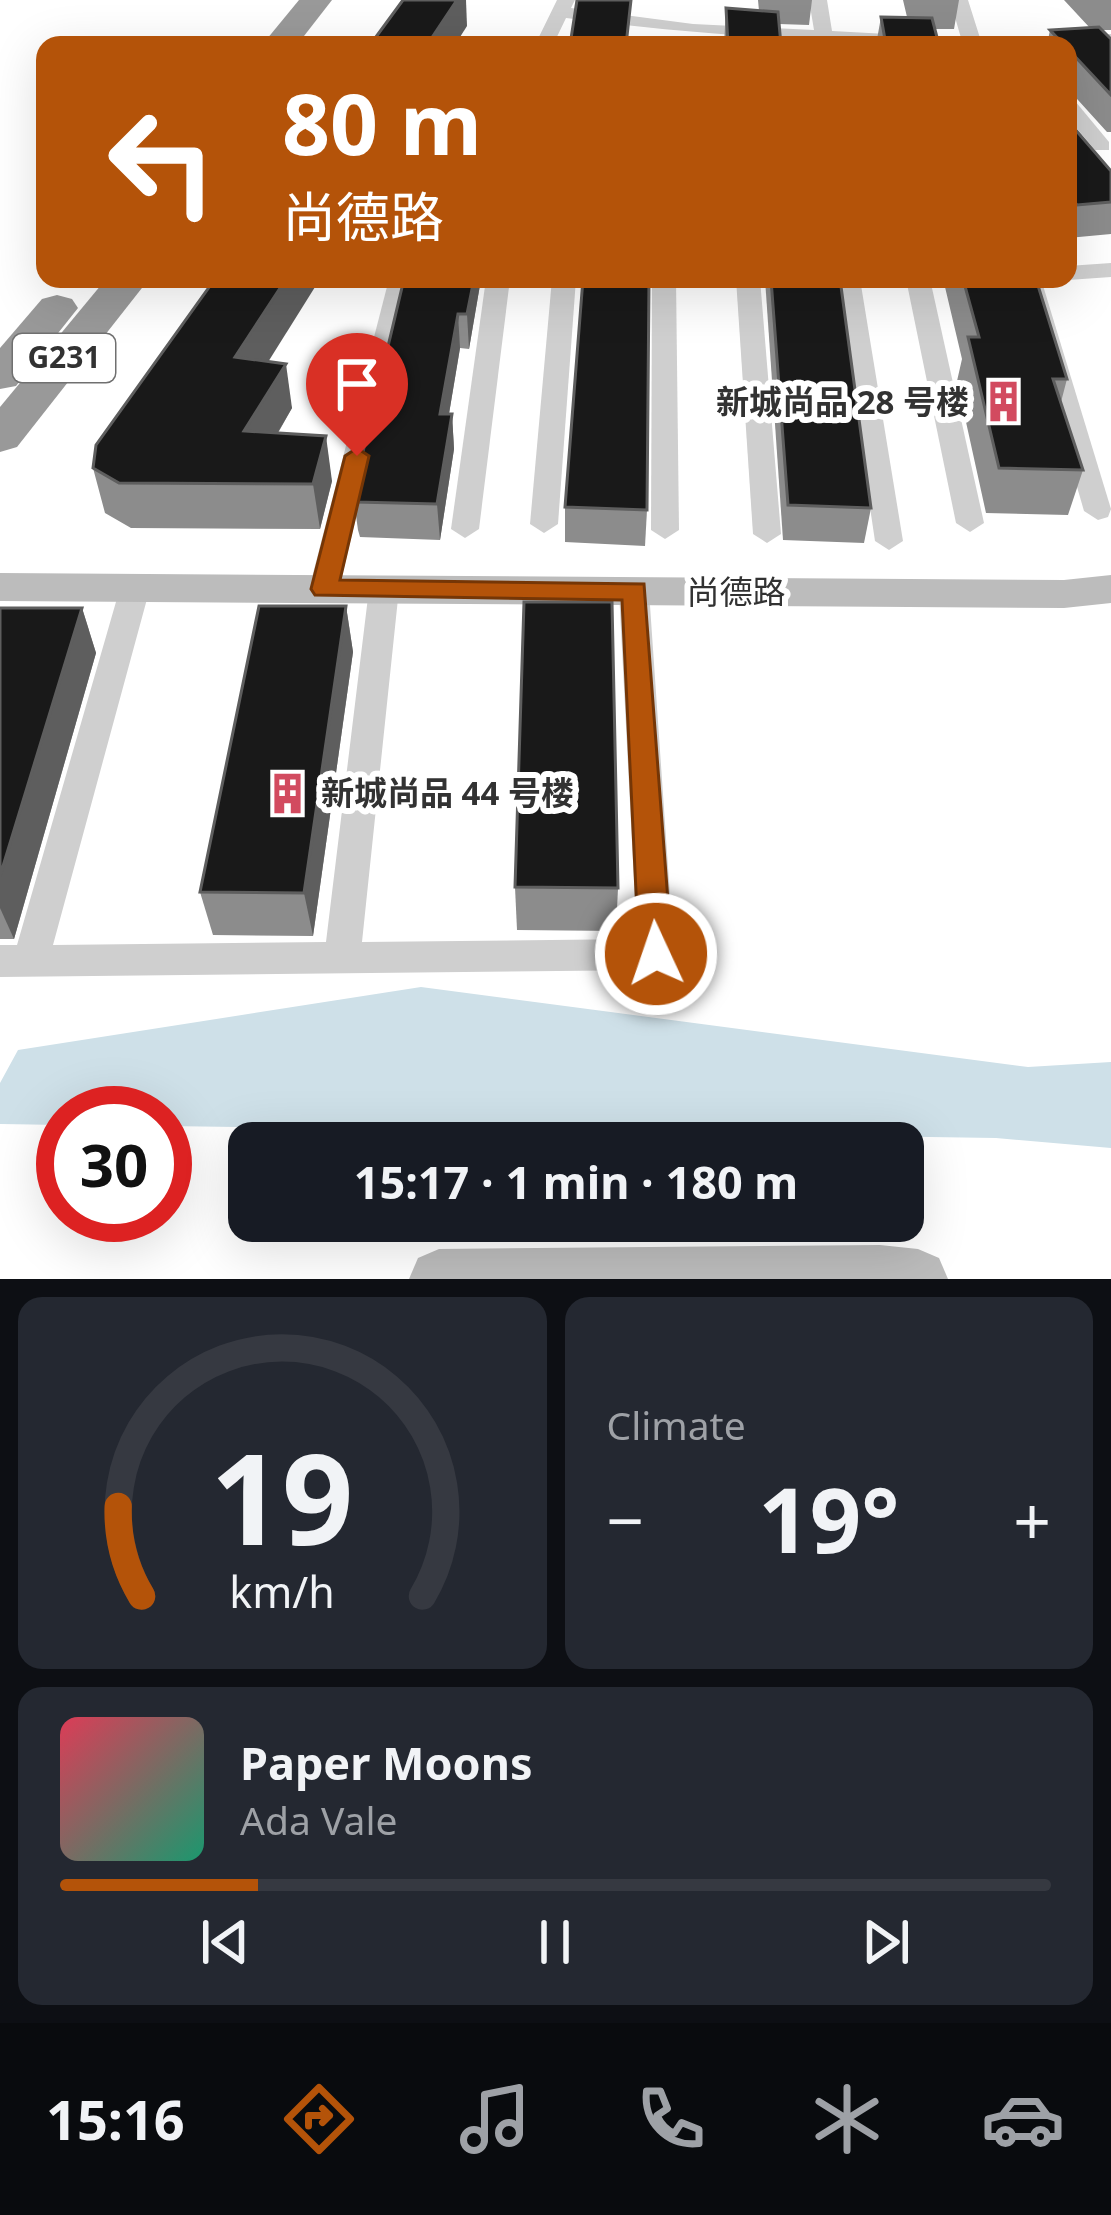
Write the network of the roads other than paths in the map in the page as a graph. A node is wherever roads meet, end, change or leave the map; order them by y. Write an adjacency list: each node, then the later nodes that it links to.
1 (316, 0): 8 (highway)
2 (352, 0): 9 (highway)
3 (818, 0): 7 (street)
4 (959, 0): 14 (street)
5 (563, 6): 6 (street); 10 (street)
6 (642, 9): 11 (street)
7 (824, 35): 12 (street); 13 (street)
8 (286, 36)
9 (323, 36)
10 (548, 36)
11 (755, 36)
12 (814, 36)
13 (838, 36)
14 (970, 36)
15 (1111, 40): 16 (street)
16 (1089, 42): 17 (street); 18 (street)
17 (1077, 43)
18 (1111, 64)
19 (1077, 114): 21 (street)
20 (1077, 145): 21 (street)
21 (1108, 147)
22 (1111, 270): 23 (street)
23 (1077, 272)
24 (74, 288): 34 (highway, G231)
25 (121, 288): 35 (highway, G231)
26 (399, 288): 45 (street)
27 (497, 288): 39 (street)
28 (563, 288): 38 (street)
29 (664, 288): 40 (street)
30 (749, 288): 41 (street)
31 (849, 288): 42 (street)
32 (920, 288): 37 (street)
33 (1032, 288): 36 (street)
34 (0, 376)
35 (0, 437)
36 (1098, 511)
37 (970, 523)
38 (544, 524)
39 (465, 529)
40 (665, 530)
41 (767, 534)
42 (889, 541)
43 (0, 587): 44 (street, 尚德路)
44 (135, 588): 45 (street, 尚德路); 50 (street)
45 (324, 589): 46 (street, 尚德路)
46 (383, 589): 48 (street, 尚德路); 49 (street)
47 (1111, 589): 48 (street, 尚德路)
48 (634, 591): 49 (street)
49 (341, 958): 50 (street)
50 (16, 961)
51 (439, 1279): 52 (street)
52 (918, 1279)

